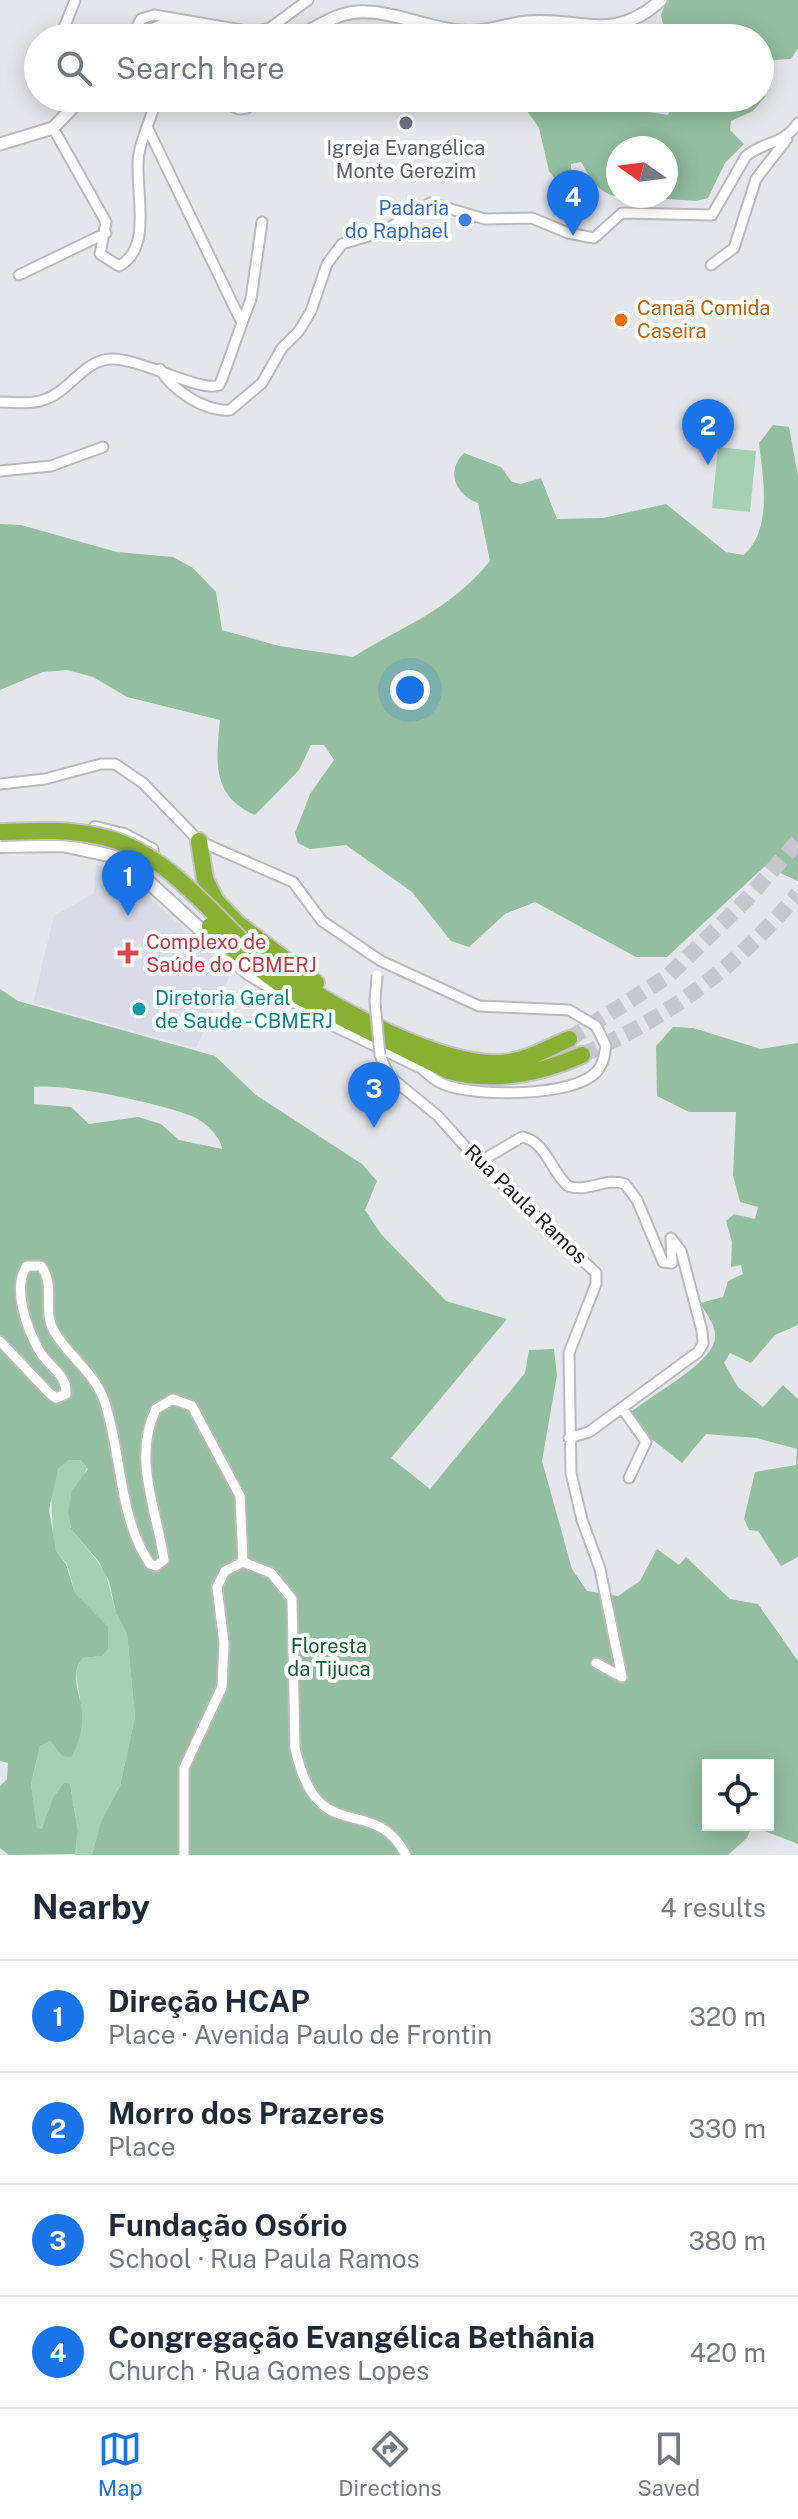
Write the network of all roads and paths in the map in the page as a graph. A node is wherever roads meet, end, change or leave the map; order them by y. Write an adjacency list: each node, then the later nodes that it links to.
1 (75, 0): 4 (street)
2 (308, 0): 7 (street)
3 (661, 0): 12 (street)
4 (66, 24)
5 (136, 24): 6 (street)
6 (201, 24)
7 (273, 24)
8 (322, 24): 9 (street)
9 (419, 24)
10 (522, 24): 11 (street)
11 (554, 24)
12 (622, 24)
13 (67, 112): 16 (street)
14 (153, 112): 17 (street)
15 (798, 123): 18 (street)
16 (53, 128): 19 (street); 21 (street)
17 (148, 129): 21 (street); 24 (street)
18 (787, 139): 22 (street); 25 (street)
19 (0, 144)
20 (262, 222): 24 (street)
21 (106, 233): 23 (street)
22 (711, 265)
23 (19, 275)
24 (242, 323): 25 (street)
25 (160, 369): 26 (street)
26 (0, 402)
27 (103, 447): 28 (street)
28 (0, 471)
29 (0, 784): 31 (street)
30 (0, 829): 33 (main road); 35 (highway, bridge)
31 (199, 841): 36 (street); 37 (highway)
32 (0, 844): 34 (main road); 35 (highway, bridge)
33 (231, 927): 34 (main road, bridge); 37 (highway)
34 (216, 943): 41 (main road)
35 (241, 947): 40 (highway); 42 (highway)
36 (381, 961): 41 (street); 43 (street, Rua Paula Ramos, bridge)
37 (316, 983): 40 (highway)
38 (569, 1039): 40 (highway)
39 (582, 1055): 42 (highway)
40 (462, 1060)
41 (418, 1065): 42 (highway)
42 (531, 1073)
43 (479, 1162): 45 (street); 46 (street, Rua Paula Ramos)
44 (0, 1341): 48 (street)
45 (622, 1408): 46 (street); 47 (street)
46 (569, 1438): 49 (street, Rua Paula Ramos)
47 (629, 1478)
48 (243, 1562): 50 (street); 51 (street)
49 (596, 1663)
50 (184, 1855)
51 (406, 1855)

